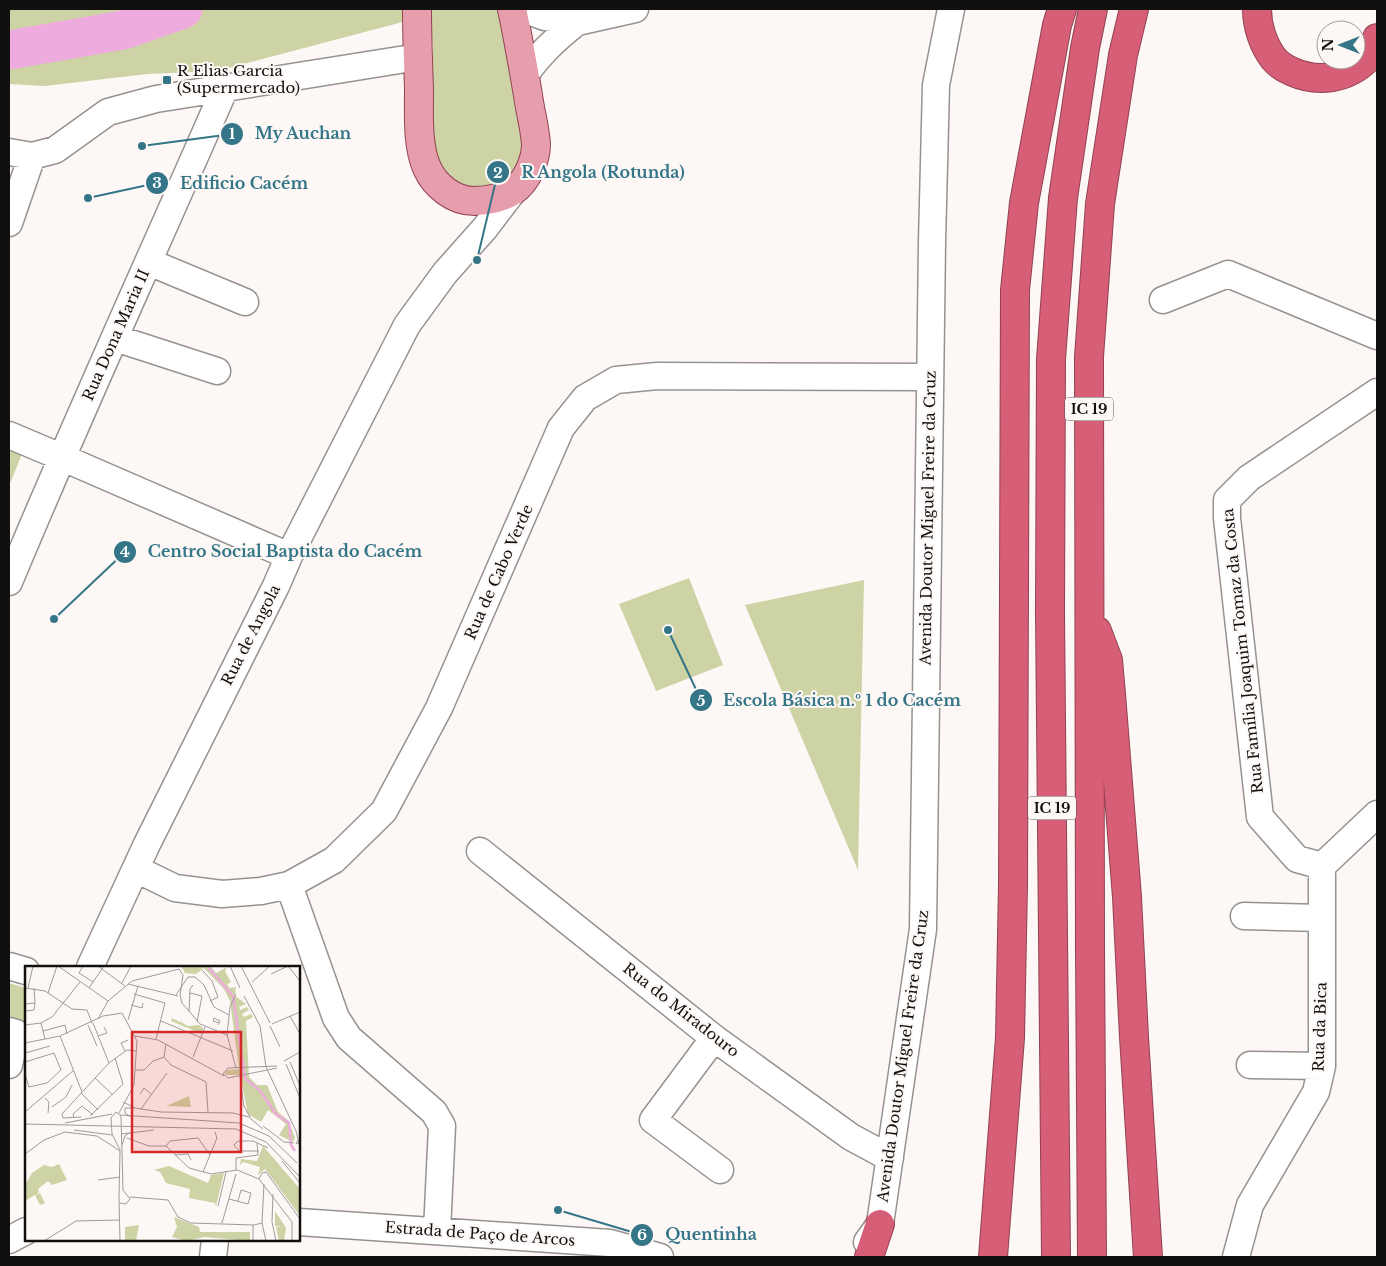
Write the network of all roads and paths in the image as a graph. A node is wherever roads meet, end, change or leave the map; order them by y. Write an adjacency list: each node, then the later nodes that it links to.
1 (512, 9): 13 (main road)
2 (523, 9): 10 (street)
3 (635, 9): 10 (street)
4 (951, 9): 24 (street, Avenida Doutor Miguel Freire da Cruz)
5 (1062, 9): 55 (highway)
6 (1093, 9): 60 (highway, IC 19)
7 (1134, 9): 30 (highway, IC 19)
8 (1257, 9): 11 (highway)
9 (417, 12): 12 (main road)
10 (577, 22): 13 (street)
11 (1377, 38)
12 (418, 57): 14 (street); 16 (main road)
13 (525, 75): 16 (main road)
14 (225, 88): 15 (street); 18 (street, Rua Dona Maria II)
15 (21, 154): 17 (street)
16 (514, 190): 28 (street, Rua de Angola)
17 (9, 223)
18 (149, 262): 20 (street); 22 (street, Rua Dona Maria II)
19 (1163, 300): 21 (street)
20 (244, 302)
21 (1377, 336)
22 (115, 338): 23 (street); 27 (street, Rua Dona Maria II)
23 (216, 371)
24 (930, 376): 35 (street, Rua de Cabo Verde); 46 (street, Avenida Doutor Miguel Freire da Cruz)
25 (1377, 392): 33 (street, Rua Família Joaquim Tomaz da Costa)
26 (9, 435): 27 (street)
27 (61, 457): 28 (street); 29 (street, Rua Dona Maria II)
28 (290, 556): 34 (street, Rua de Angola)
29 (9, 582)
30 (1090, 613): 47 (highway); 61 (highway, IC 19)
31 (1377, 814): 33 (street)
32 (480, 851): 42 (street, Rua do Miradouro)
33 (1322, 866): 37 (street, Rua da Bica)
34 (136, 869): 35 (street, Rua de Cabo Verde); 39 (street, Rua de Angola)
35 (289, 885): 51 (street)
36 (1244, 916): 37 (street)
37 (1322, 918): 45 (street, Rua da Bica)
38 (9, 966): 40 (street)
39 (90, 966)
40 (25, 971)
41 (9, 1031): 43 (street)
42 (714, 1038): 46 (street, Rua do Miradouro); 48 (street)
43 (9, 1065)
44 (1250, 1065): 45 (street)
45 (1322, 1066): 64 (street, Rua da Bica)
46 (890, 1158): 50 (street, Avenida Doutor Miguel Freire da Cruz)
47 (1142, 1161): 62 (highway); 63 (highway)
48 (720, 1170)
49 (300, 1222): 51 (street, Estrada de Paço de Arcos)
50 (880, 1224): 58 (street, Avenida Doutor Miguel Freire da Cruz); 59 (highway)
51 (437, 1231): 57 (street, Estrada de Paço de Arcos)
52 (25, 1232): 53 (street)
53 (9, 1240)
54 (215, 1241): 56 (street)
55 (992, 1255)
56 (213, 1257)
57 (660, 1257)
58 (856, 1257)
59 (869, 1257)
60 (1056, 1257)
61 (1092, 1257)
62 (1148, 1257)
63 (1162, 1257)
64 (1236, 1257)

